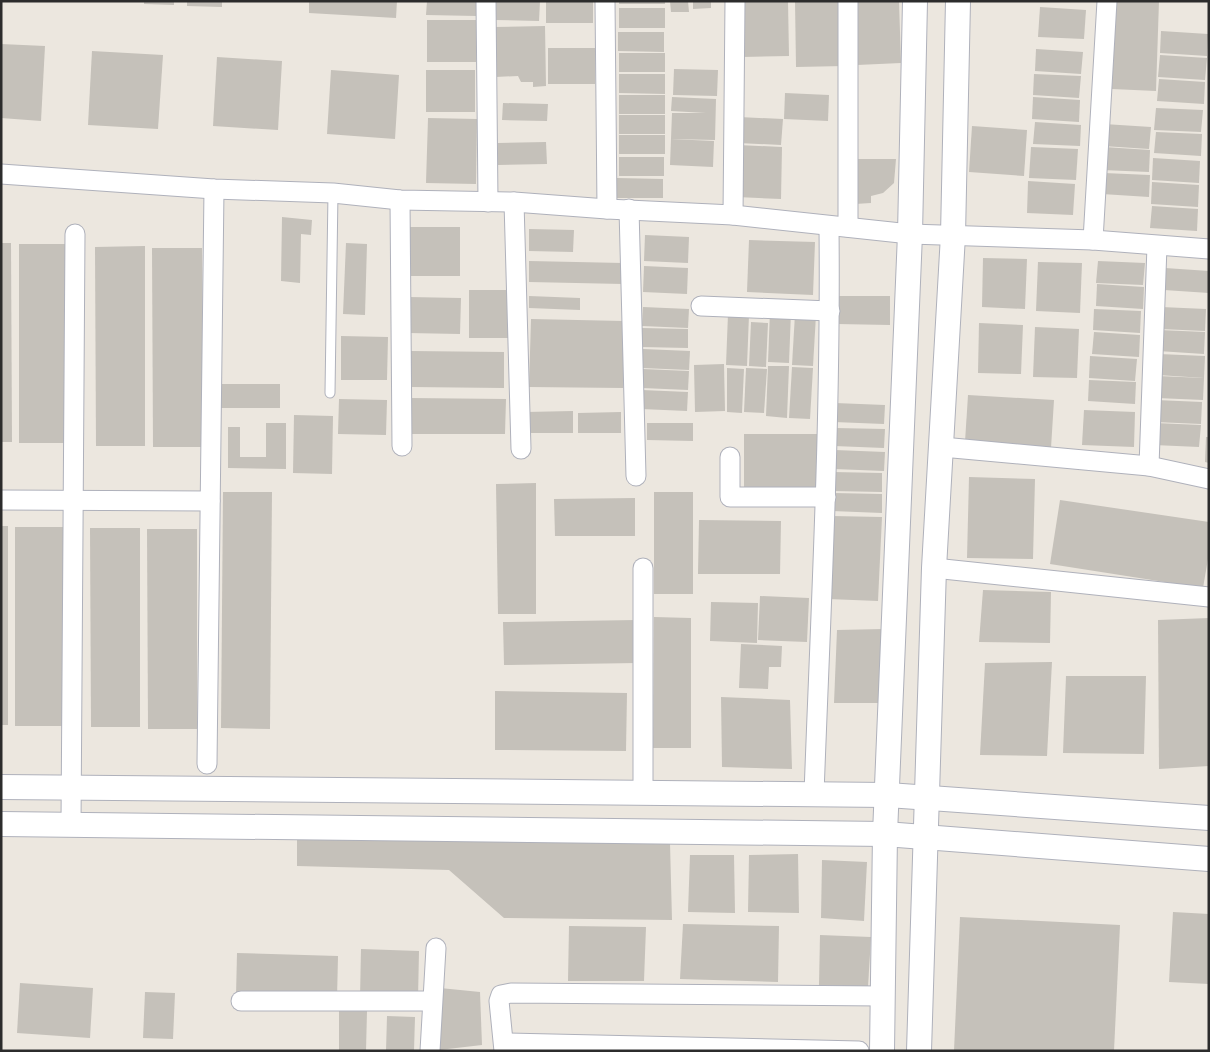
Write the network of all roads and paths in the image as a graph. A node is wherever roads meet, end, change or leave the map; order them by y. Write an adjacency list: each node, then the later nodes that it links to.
1 (486, 1): 12 (street)
2 (605, 1): 14 (street)
3 (735, 1): 16 (street)
4 (848, 1): 17 (street)
5 (915, 1): 19 (street)
6 (958, 1): 20 (street)
7 (1108, 1): 21 (street)
8 (1, 174): 9 (street)
9 (214, 189): 10 (street); 37 (street)
10 (332, 193): 11 (street); 26 (lane)
11 (400, 200): 12 (street); 27 (street)
12 (488, 202): 13 (street)
13 (514, 202): 14 (street); 29 (street)
14 (607, 210): 15 (street)
15 (629, 210): 16 (street); 32 (street)
16 (734, 215): 17 (street)
17 (838, 227): 19 (street); 25 (street)
18 (75, 234): 36 (street)
19 (910, 234): 20 (street); 46 (street)
20 (953, 235): 21 (street); 28 (street)
21 (1093, 240): 22 (street)
22 (1157, 246): 23 (street); 31 (street)
23 (1209, 249)
24 (701, 306): 25 (street)
25 (830, 311): 34 (street)
26 (330, 394)
27 (402, 446)
28 (942, 447): 31 (street); 39 (street)
29 (521, 449)
30 (730, 457): 34 (street)
31 (1149, 466): 33 (street)
32 (636, 476)
33 (1209, 479)
34 (826, 496): 45 (street)
35 (1, 500): 36 (street)
36 (73, 501): 37 (street); 43 (street)
37 (210, 501): 41 (street)
38 (643, 568): 44 (street)
39 (934, 568): 40 (street); 47 (street)
40 (1209, 597)
41 (207, 764)
42 (1, 787): 43 (street)
43 (72, 788): 44 (street); 50 (street)
44 (643, 792): 45 (street)
45 (814, 794): 46 (street)
46 (888, 795): 47 (street); 51 (street)
47 (926, 798): 48 (street); 52 (street)
48 (1209, 818)
49 (1, 824): 50 (street)
50 (71, 825): 51 (street)
51 (885, 834): 52 (street); 55 (street)
52 (926, 837): 53 (street); 62 (street)
53 (1209, 859)
54 (436, 948): 57 (street)
55 (882, 996): 58 (street); 61 (street)
56 (241, 1001): 57 (street)
57 (431, 1001): 59 (street)
58 (504, 1047): 60 (street)
59 (430, 1051)
60 (859, 1051)
61 (882, 1051)
62 (919, 1051)

